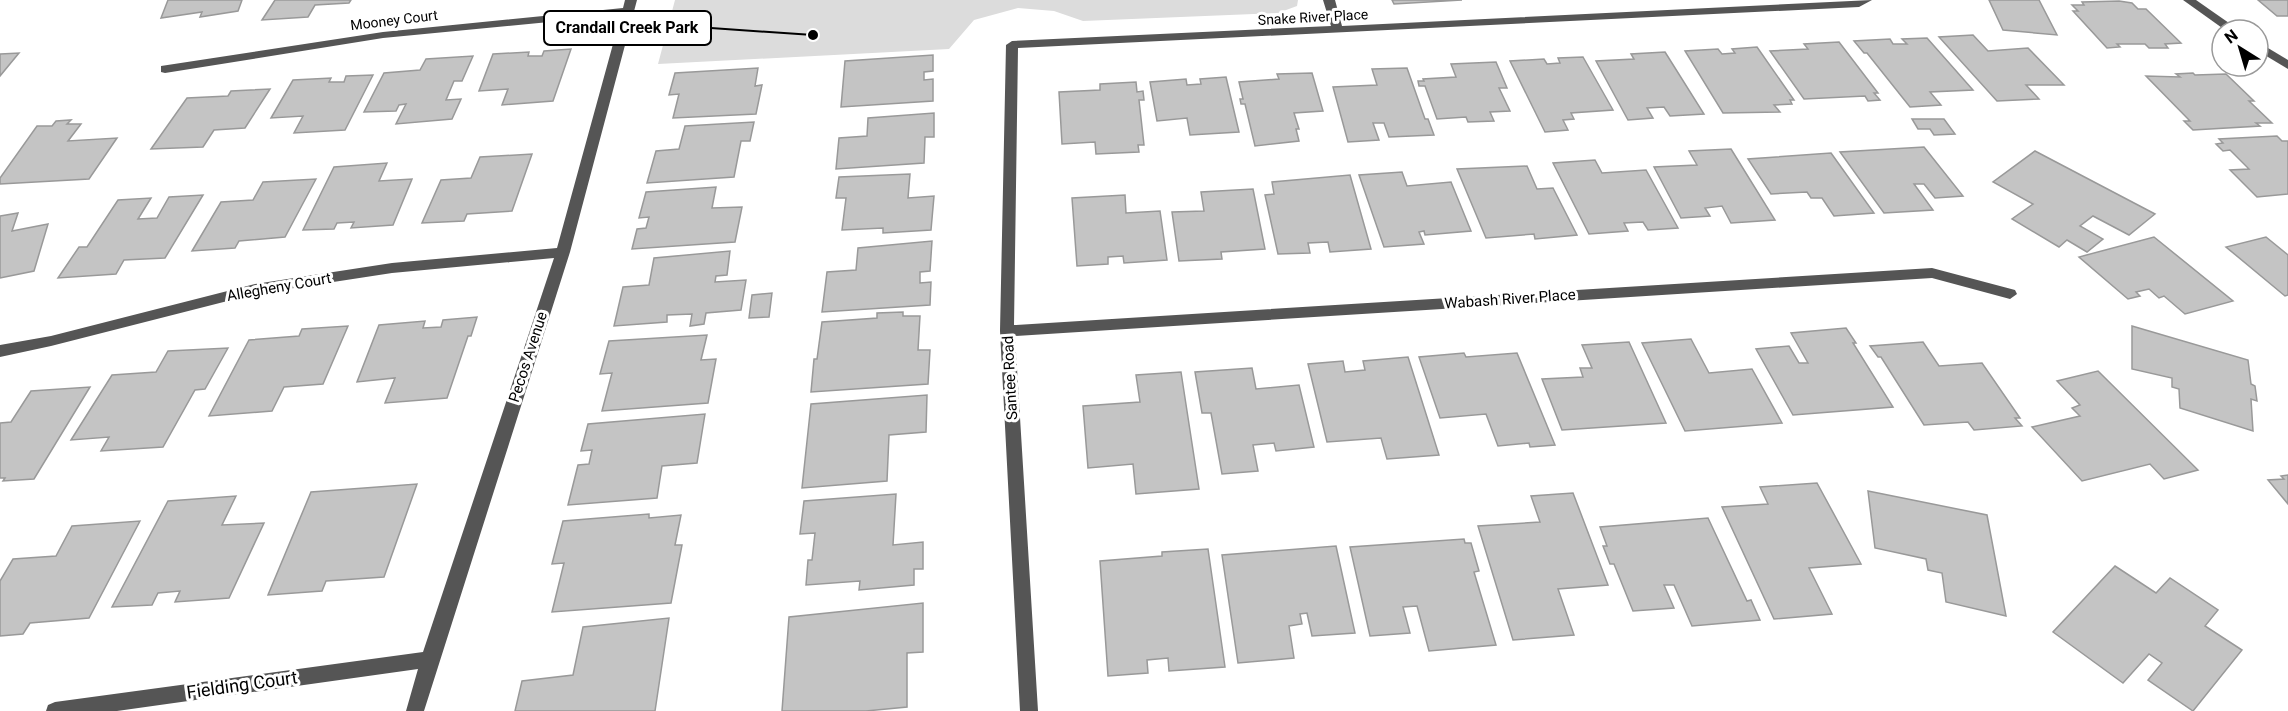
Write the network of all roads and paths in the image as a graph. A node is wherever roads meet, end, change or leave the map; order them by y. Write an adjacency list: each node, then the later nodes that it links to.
1 (1329, 0): 6 (street)
2 (1866, 0): 6 (street, Snake River Place)
3 (2188, 0): 5 (street)
4 (630, 5): 10 (street, Mooney Court); 11 (street, Pecos Avenue)
5 (2215, 18)
6 (1338, 31): 7 (street, Snake River Place)
7 (1012, 45): 13 (street, Santee Road)
8 (2270, 53): 9 (street)
9 (2285, 61)
10 (165, 69)
11 (563, 252): 14 (street, Allegheny Court); 15 (street, Pecos Avenue)
12 (2010, 294): 13 (street, Wabash River Place)
13 (1007, 331): 18 (street, Santee Road)
14 (0, 351)
15 (430, 659): 16 (street, Fielding Court); 17 (street, Pecos Avenue)
16 (55, 711)
17 (415, 711)
18 (1029, 711)

